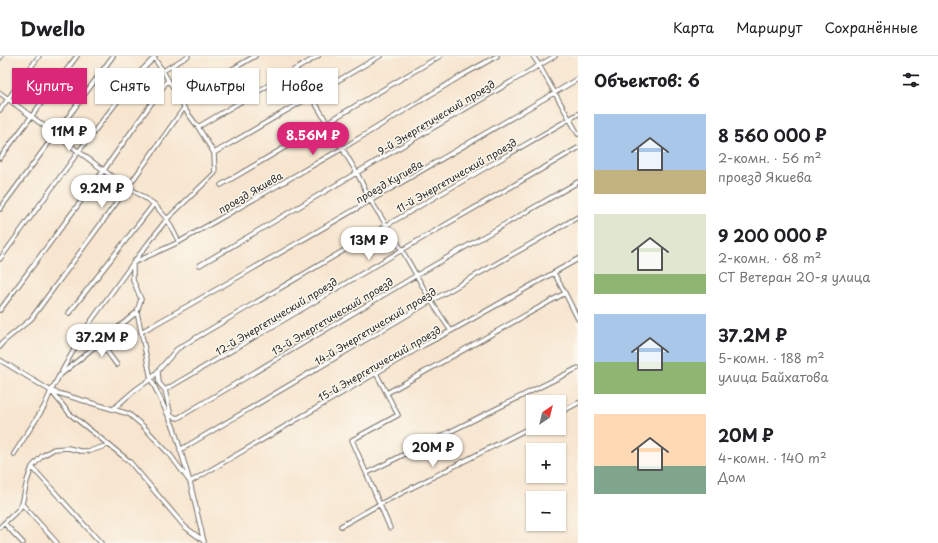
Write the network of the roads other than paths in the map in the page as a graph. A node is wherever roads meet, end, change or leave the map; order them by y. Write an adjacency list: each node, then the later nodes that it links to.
1 (39, 56): 26 (street)
2 (77, 56): 33 (street)
3 (113, 56): 37 (street)
4 (188, 56): 17 (street)
5 (256, 56): 15 (street)
6 (318, 56): 16 (street)
7 (380, 56): 21 (street)
8 (440, 56): 35 (street)
9 (497, 56): 39 (street, проезд Якиева)
10 (533, 56): 13 (street)
11 (555, 56): 13 (street, 9-й Энергетический проезд)
12 (154, 57): 14 (street); 41 (street)
13 (539, 65): 25 (street); 45 (street, 9-й Энергетический проезд)
14 (161, 68)
15 (236, 68)
16 (297, 68)
17 (164, 70)
18 (164, 73): 20 (street)
19 (578, 79): 25 (street, проезд Кугиева)
20 (168, 80): 22 (street); 44 (street)
21 (338, 80)
22 (172, 86)
23 (267, 86): 36 (street)
24 (0, 93): 26 (street)
25 (554, 93): 34 (street); 49 (street, проезд Кугиева)
26 (8, 99): 31 (street); 33 (street)
27 (182, 104): 30 (street)
28 (297, 104): 42 (street)
29 (316, 104): 35 (street)
30 (184, 108): 36 (street); 48 (street)
31 (0, 110)
32 (578, 114): 34 (street, 11-й Энергетический проезд)
33 (31, 116): 37 (street); 43 (street)
34 (569, 119): 38 (street); 54 (street, 11-й Энергетический проезд)
35 (327, 123): 39 (street); 47 (street)
36 (198, 127): 42 (street)
37 (56, 134): 41 (street); 51 (street)
38 (578, 134)
39 (343, 148): 45 (street); 55 (street, проезд Якиева)
40 (578, 148): 56 (street, 12-й Энергетический проезд)
41 (79, 151): 44 (street); 57 (street)
42 (214, 153): 53 (street)
43 (0, 158)
44 (104, 170): 48 (street); 65 (street)
45 (357, 173): 49 (street); 60 (street, 9-й Энергетический проезд)
46 (578, 182): 62 (street, 13-й Энергетический проезд)
47 (221, 185)
48 (128, 187): 50 (street); 72 (street)
49 (371, 201): 54 (street); 70 (street, проезд Кугиева)
50 (154, 204): 53 (street); 67 (street)
51 (0, 209)
52 (578, 217): 64 (street, 14-й Энергетический проезд)
53 (167, 219): 55 (street); 59 (street)
54 (387, 225): 56 (street); 76 (street, 11-й Энергетический проезд)
55 (180, 242): 59 (street, проезд Якиева)
56 (402, 250): 62 (street); 80 (street, 12-й Энергетический проезд)
57 (0, 259)
58 (578, 259): 61 (street, 15-й Энергетический проезд)
59 (133, 263): 66 (street); 78 (street)
60 (200, 265)
61 (554, 273): 63 (street); 69 (street, 15-й Энергетический проезд)
62 (417, 275): 64 (street); 86 (street, 13-й Энергетический проезд)
63 (565, 293): 68 (street); 82 (street)
64 (431, 302): 69 (street); 90 (street, 14-й Энергетический проезд)
65 (0, 310)
66 (137, 312): 70 (street); 71 (street)
67 (69, 313)
68 (578, 319)
69 (451, 331): 77 (street, 15-й Энергетический проезд)
70 (141, 332): 79 (street)
71 (100, 342): 74 (street); 78 (street)
72 (0, 347)
73 (0, 360): 81 (street)
74 (117, 365)
75 (578, 368): 93 (street)
76 (158, 371): 79 (street, 11-й Энергетический проезд); 80 (street)
77 (376, 373): 82 (street); 94 (street, 15-й Энергетический проезд)
78 (61, 374): 81 (street)
79 (151, 379): 84 (street, 11-й Энергетический проезд); 87 (street)
80 (167, 389): 86 (street)
81 (51, 391): 84 (street); 89 (street); 91 (street)
82 (387, 393): 93 (street)
83 (578, 403): 85 (street)
84 (113, 409): 94 (street)
85 (566, 409)
86 (171, 416): 87 (street)
87 (174, 428): 90 (street)
88 (526, 430): 96 (street)
89 (108, 445): 92 (street); 101 (street)
90 (180, 450): 94 (street)
91 (14, 454)
92 (32, 467): 95 (street); 104 (street)
93 (367, 473): 96 (street)
94 (190, 482): 101 (street)
95 (22, 504): 97 (street); 103 (street)
96 (380, 504): 98 (street); 100 (street)
97 (4, 523): 99 (street); 102 (street)
98 (342, 526)
99 (0, 527)
100 (390, 528)
101 (204, 542)
102 (22, 543)
103 (57, 543)
104 (101, 543)

